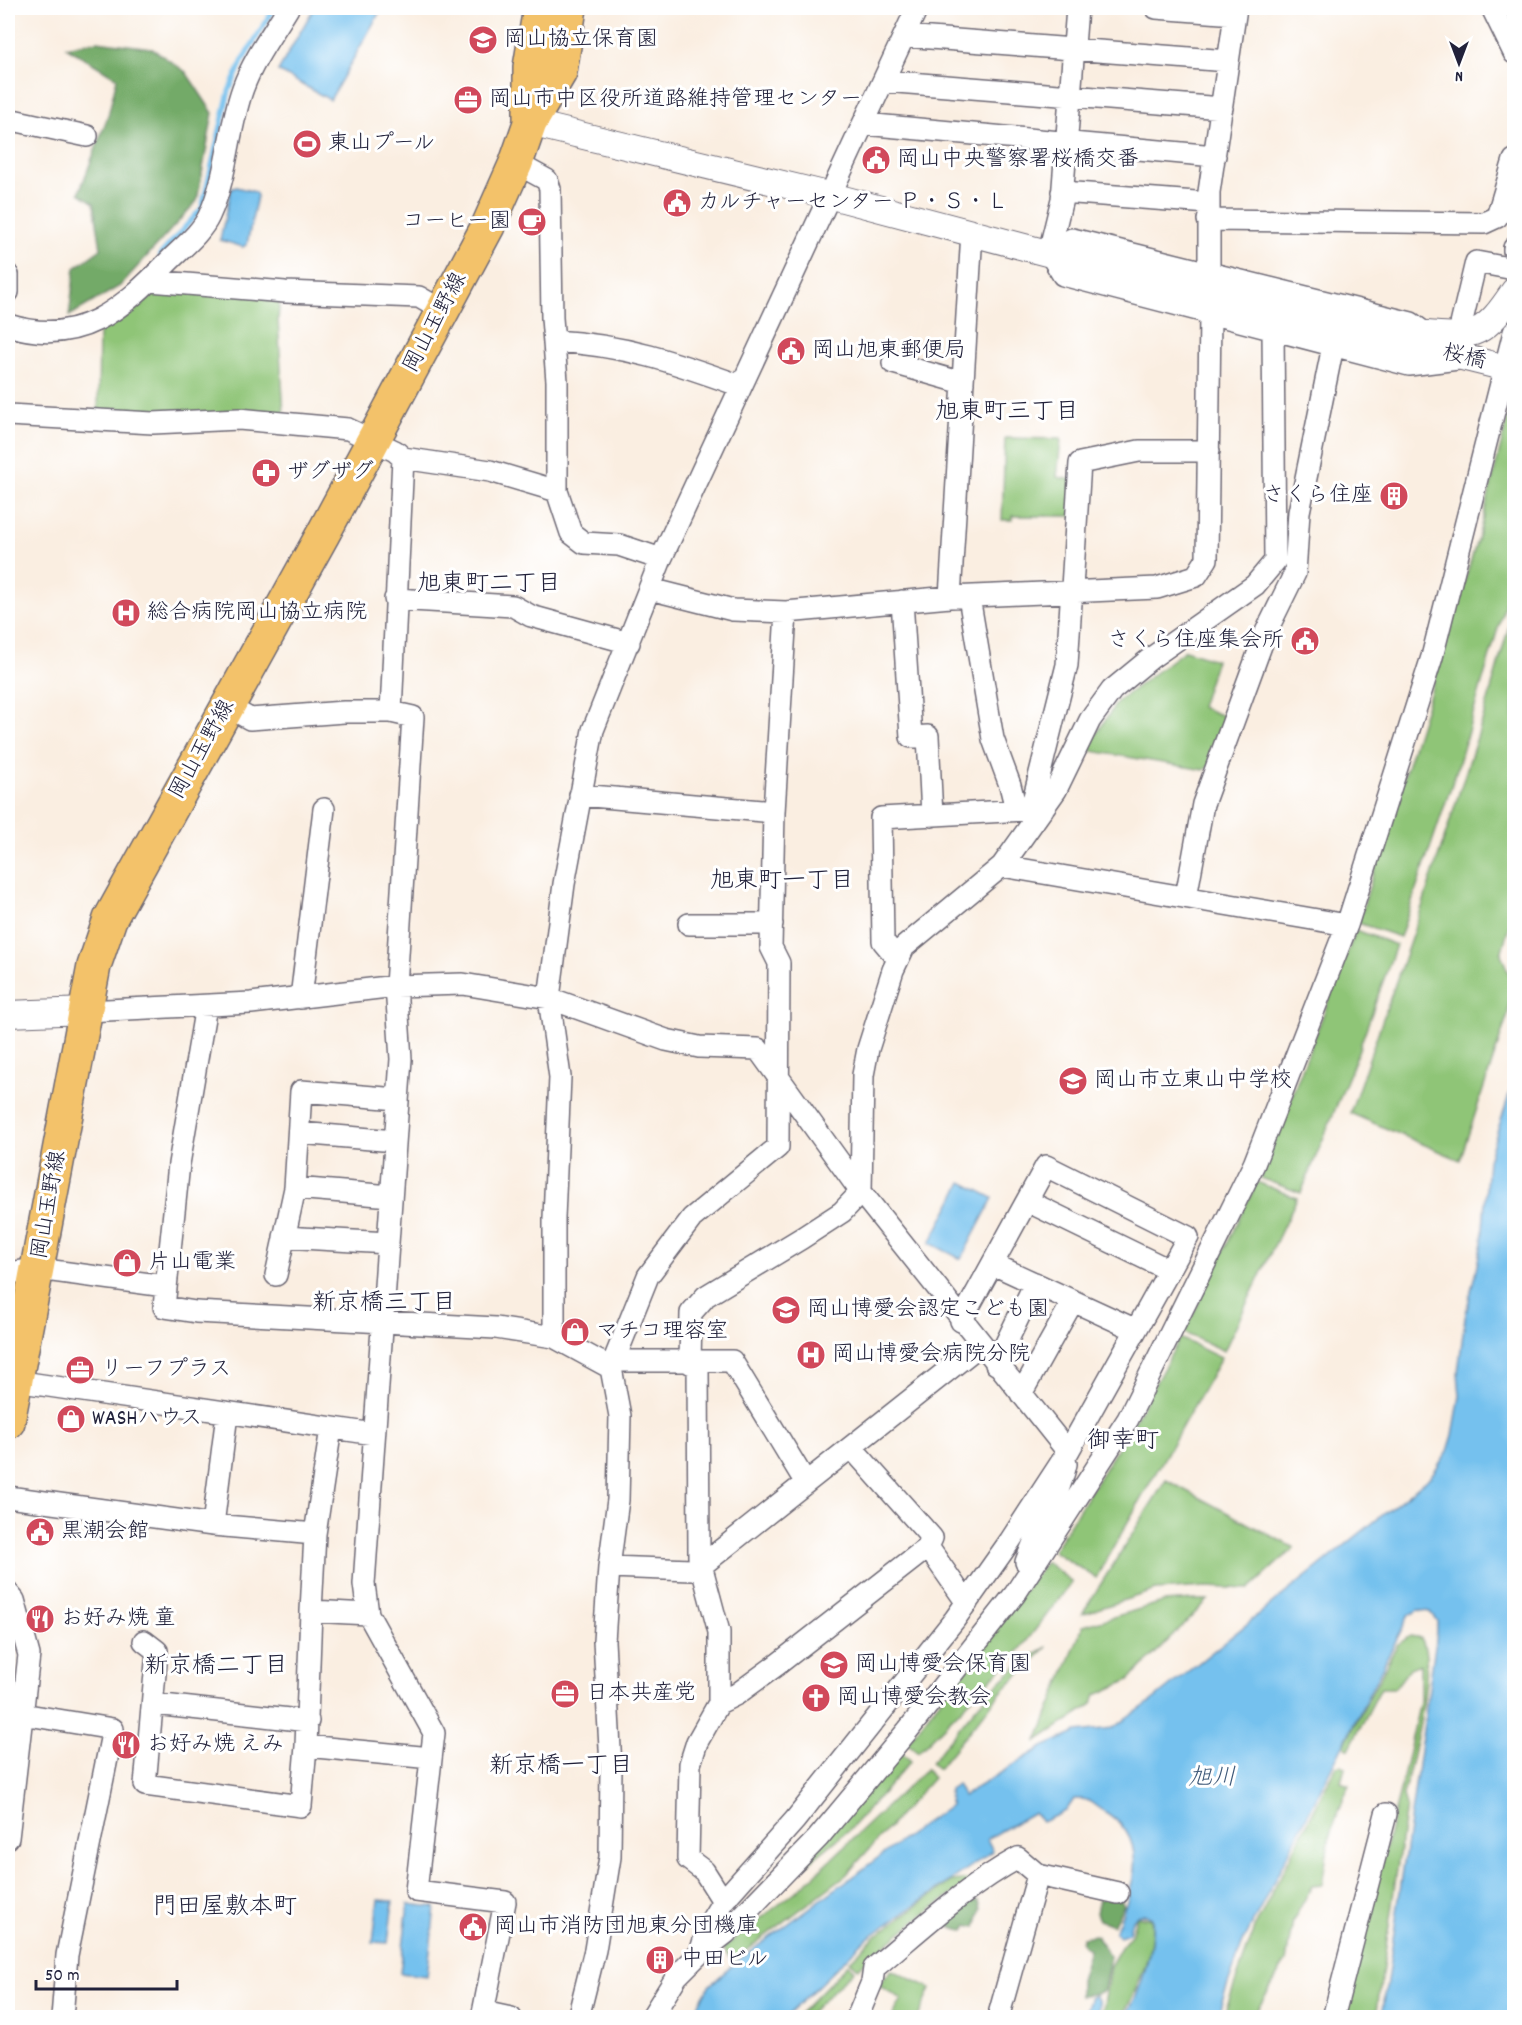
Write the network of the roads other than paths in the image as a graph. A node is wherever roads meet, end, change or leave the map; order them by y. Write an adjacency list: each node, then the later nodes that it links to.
1 (288, 8): 32 (street)
2 (540, 8): 17 (main road, 岡山玉野線)
3 (570, 8): 17 (main road, 岡山玉野線)
4 (917, 8): 9 (street)
5 (1077, 8): 10 (street)
6 (1156, 8): 8 (street)
7 (1492, 8): 11 (street)
8 (1235, 10): 12 (street)
9 (904, 36): 10 (street); 13 (street)
10 (1074, 49): 12 (street); 14 (street)
11 (1515, 53)
12 (1228, 61): 15 (street)
13 (884, 81): 14 (street); 18 (street)
14 (1070, 96): 15 (street); 20 (street)
15 (1222, 108): 21 (street)
16 (8, 119): 19 (street)
17 (530, 123): 23 (main road, 岡山玉野線); 25 (street, 桜橋)
18 (864, 124): 20 (street); 25 (street)
19 (87, 136)
20 (1066, 144): 21 (street); 24 (street)
21 (1215, 156): 26 (street)
22 (1515, 160): 26 (street)
23 (516, 163): 35 (main road, 岡山玉野線); 41 (street)
24 (1062, 192): 26 (street); 28 (street)
25 (828, 195): 27 (street, 桜橋); 47 (street)
26 (1209, 212): 30 (street)
27 (972, 232): 28 (street, 桜橋); 46 (street)
28 (1049, 252): 30 (street); 36 (street); 40 (street, 桜橋)
29 (1515, 269): 43 (street)
30 (1209, 274): 40 (street)
31 (8, 275): 34 (street)
32 (150, 281): 35 (street); 37 (street)
33 (1515, 291): 43 (street)
34 (8, 292)
35 (443, 310): 49 (main road, 岡山玉野線)
36 (1210, 314): 38 (street); 50 (street)
37 (8, 325)
38 (1273, 330): 42 (street); 65 (street)
39 (1515, 332): 45 (street)
40 (1420, 340): 43 (street, 桜橋)
41 (554, 341): 47 (street); 52 (street)
42 (1333, 346): 43 (street); 69 (street)
43 (1461, 348): 45 (street, 桜橋)
44 (893, 363): 46 (street)
45 (1510, 369): 72 (street)
46 (963, 383): 56 (street)
47 (741, 386): 53 (street)
48 (8, 415): 49 (street)
49 (373, 440): 51 (street); 61 (main road, 岡山玉野線)
50 (1209, 451): 55 (street); 55 (street)
51 (403, 458): 52 (street); 57 (street)
52 (557, 491): 53 (street)
53 (661, 559): 54 (street)
54 (650, 589): 59 (street); 60 (street)
55 (1071, 592): 56 (street); 65 (street)
56 (959, 597): 58 (street); 65 (street)
57 (395, 599): 60 (street); 62 (street)
58 (902, 601): 59 (street); 67 (street)
59 (786, 612): 66 (street)
60 (629, 643): 63 (street)
61 (227, 706): 62 (street); 78 (main road, 岡山玉野線)
62 (391, 712): 74 (street)
63 (580, 795): 66 (street); 76 (street)
64 (324, 809): 75 (street)
65 (1030, 809): 67 (street); 68 (street)
66 (774, 812): 71 (street)
67 (932, 816): 73 (street)
68 (1002, 866): 69 (street); 73 (street)
69 (1186, 897): 72 (street)
70 (689, 924): 71 (street)
71 (772, 924): 80 (street)
72 (1347, 925): 121 (street)
73 (898, 959): 85 (street)
74 (396, 986): 75 (street); 76 (street); 81 (street)
75 (301, 998): 77 (street)
76 (549, 998): 80 (street); 100 (street)
77 (206, 1006): 78 (street); 95 (street)
78 (86, 1011): 79 (street); 92 (main road, 岡山玉野線)
79 (8, 1014)
80 (780, 1078): 85 (street); 104 (street)
81 (398, 1099): 82 (street); 83 (street)
82 (299, 1133): 83 (street); 84 (street)
83 (395, 1142): 86 (street)
84 (295, 1188): 86 (street); 88 (street)
85 (861, 1192): 97 (street); 102 (street)
86 (391, 1196): 89 (street)
87 (1027, 1201): 90 (street); 91 (street); 91 (street)
88 (284, 1237): 89 (street); 93 (street)
89 (388, 1243): 98 (street)
90 (993, 1264): 94 (street); 97 (street)
91 (1169, 1270): 99 (street)
92 (23, 1271): 95 (street); 105 (main road, 岡山玉野線)
93 (276, 1275)
94 (1035, 1283): 96 (street); 103 (street)
95 (165, 1286): 98 (street)
96 (1073, 1300): 99 (street); 106 (street)
97 (962, 1321): 101 (street)
98 (383, 1322): 100 (street); 110 (street)
99 (1136, 1330): 112 (street)
100 (554, 1337): 104 (street)
101 (981, 1344): 103 (street); 111 (street)
102 (694, 1362): 104 (street); 113 (street); 118 (street)
103 (996, 1364): 106 (street)
104 (612, 1365): 119 (street)
105 (15, 1381): 107 (street); 108 (main road, 岡山玉野線)
106 (1021, 1394): 112 (street)
107 (227, 1414): 109 (street); 115 (street)
108 (8, 1422)
109 (331, 1428): 110 (street); 116 (street)
110 (374, 1434): 124 (street)
111 (851, 1447): 113 (street); 117 (street)
112 (1068, 1452): 121 (street); 122 (street)
113 (806, 1483): 118 (street)
114 (8, 1497): 115 (street)
115 (213, 1525): 116 (street)
116 (315, 1534): 123 (street)
117 (928, 1547): 122 (street); 126 (street)
118 (701, 1566): 119 (street); 126 (street)
119 (609, 1567): 142 (street)
120 (8, 1593): 128 (street)
121 (1015, 1594): 137 (street)
122 (967, 1603): 136 (street)
123 (311, 1611): 124 (street); 129 (street)
124 (369, 1614): 131 (street)
125 (144, 1641): 127 (street)
126 (719, 1703): 136 (street)
127 (154, 1704): 129 (street); 130 (street)
128 (16, 1716): 133 (street); 140 (street)
129 (308, 1721): 130 (street)
130 (306, 1746): 131 (street)
131 (431, 1758): 138 (street)
132 (1386, 1814): 145 (street)
133 (8, 1838)
134 (1038, 1875): 135 (street); 139 (street); 144 (street)
135 (1118, 1893)
136 (723, 1901): 137 (street)
137 (700, 1953): 143 (street)
138 (482, 2015): 141 (street)
139 (858, 2017)
140 (62, 2018)
141 (512, 2018)
142 (578, 2018)
143 (651, 2018)
144 (998, 2018)
145 (1333, 2018)

